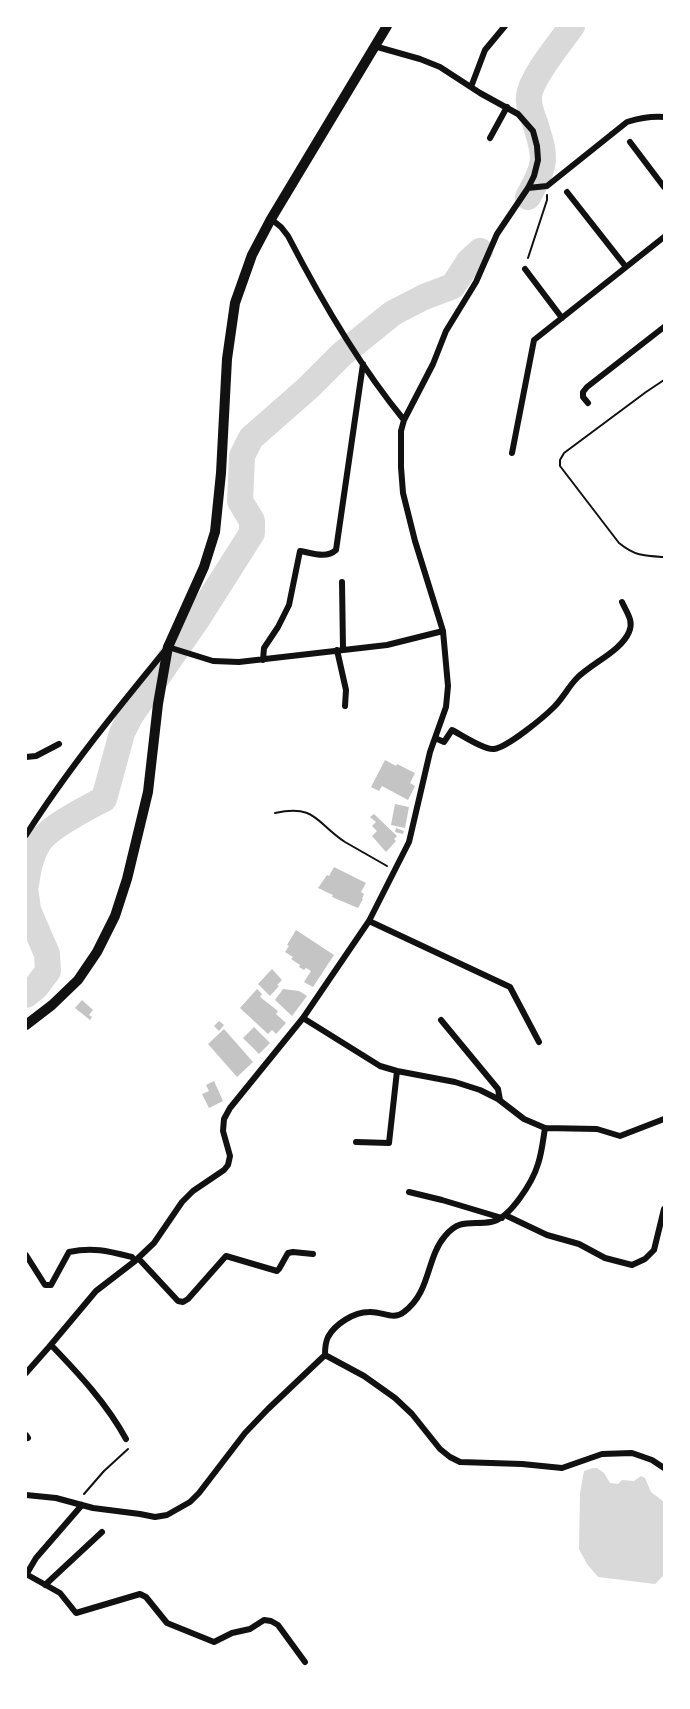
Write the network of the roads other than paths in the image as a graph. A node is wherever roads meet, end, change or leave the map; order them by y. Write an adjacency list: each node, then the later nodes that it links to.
1 (387, 26): 3 (main road)
2 (505, 26): 4 (street)
3 (374, 46): 4 (street); 12 (main road)
4 (471, 87): 5 (street)
5 (507, 107): 7 (street); 10 (street)
6 (664, 117): 10 (street)
7 (490, 138)
8 (630, 142): 9 (street)
9 (664, 187)
10 (528, 188): 20 (street)
11 (567, 192): 14 (street)
12 (271, 219): 18 (street); 25 (main road)
13 (664, 237): 14 (street)
14 (626, 267): 16 (street)
15 (525, 269): 16 (street)
16 (562, 318): 21 (street)
17 (664, 327): 19 (street)
18 (363, 364): 20 (street); 27 (street)
19 (588, 403)
20 (404, 420): 24 (street)
21 (512, 453)
22 (342, 582): 26 (street)
23 (622, 602): 29 (street)
24 (443, 631): 26 (street); 29 (street)
25 (168, 648): 27 (street); 32 (street); 36 (main road)
26 (340, 650): 27 (street); 28 (street)
27 (263, 660)
28 (345, 706)
29 (435, 738): 33 (street)
30 (59, 744): 31 (street)
31 (26, 757)
32 (26, 836)
33 (369, 921): 34 (street); 37 (street)
34 (303, 1018): 38 (street); 48 (street)
35 (441, 1020): 39 (street)
36 (26, 1025)
37 (539, 1042)
38 (397, 1071): 39 (street); 42 (street)
39 (500, 1100): 41 (street)
40 (664, 1119): 41 (street)
41 (545, 1128): 45 (street)
42 (356, 1142)
43 (409, 1192): 45 (street)
44 (664, 1209): 45 (street)
45 (503, 1217): 50 (street)
46 (313, 1254): 48 (street)
47 (26, 1255): 48 (street)
48 (136, 1259): 49 (street)
49 (51, 1345): 51 (street); 52 (street)
50 (326, 1355): 53 (street); 55 (street)
51 (26, 1373)
52 (126, 1439)
53 (664, 1468)
54 (26, 1495): 55 (street)
55 (80, 1505): 57 (street)
56 (102, 1532): 58 (street)
57 (26, 1575): 58 (street)
58 (45, 1584): 59 (street)
59 (305, 1662)

